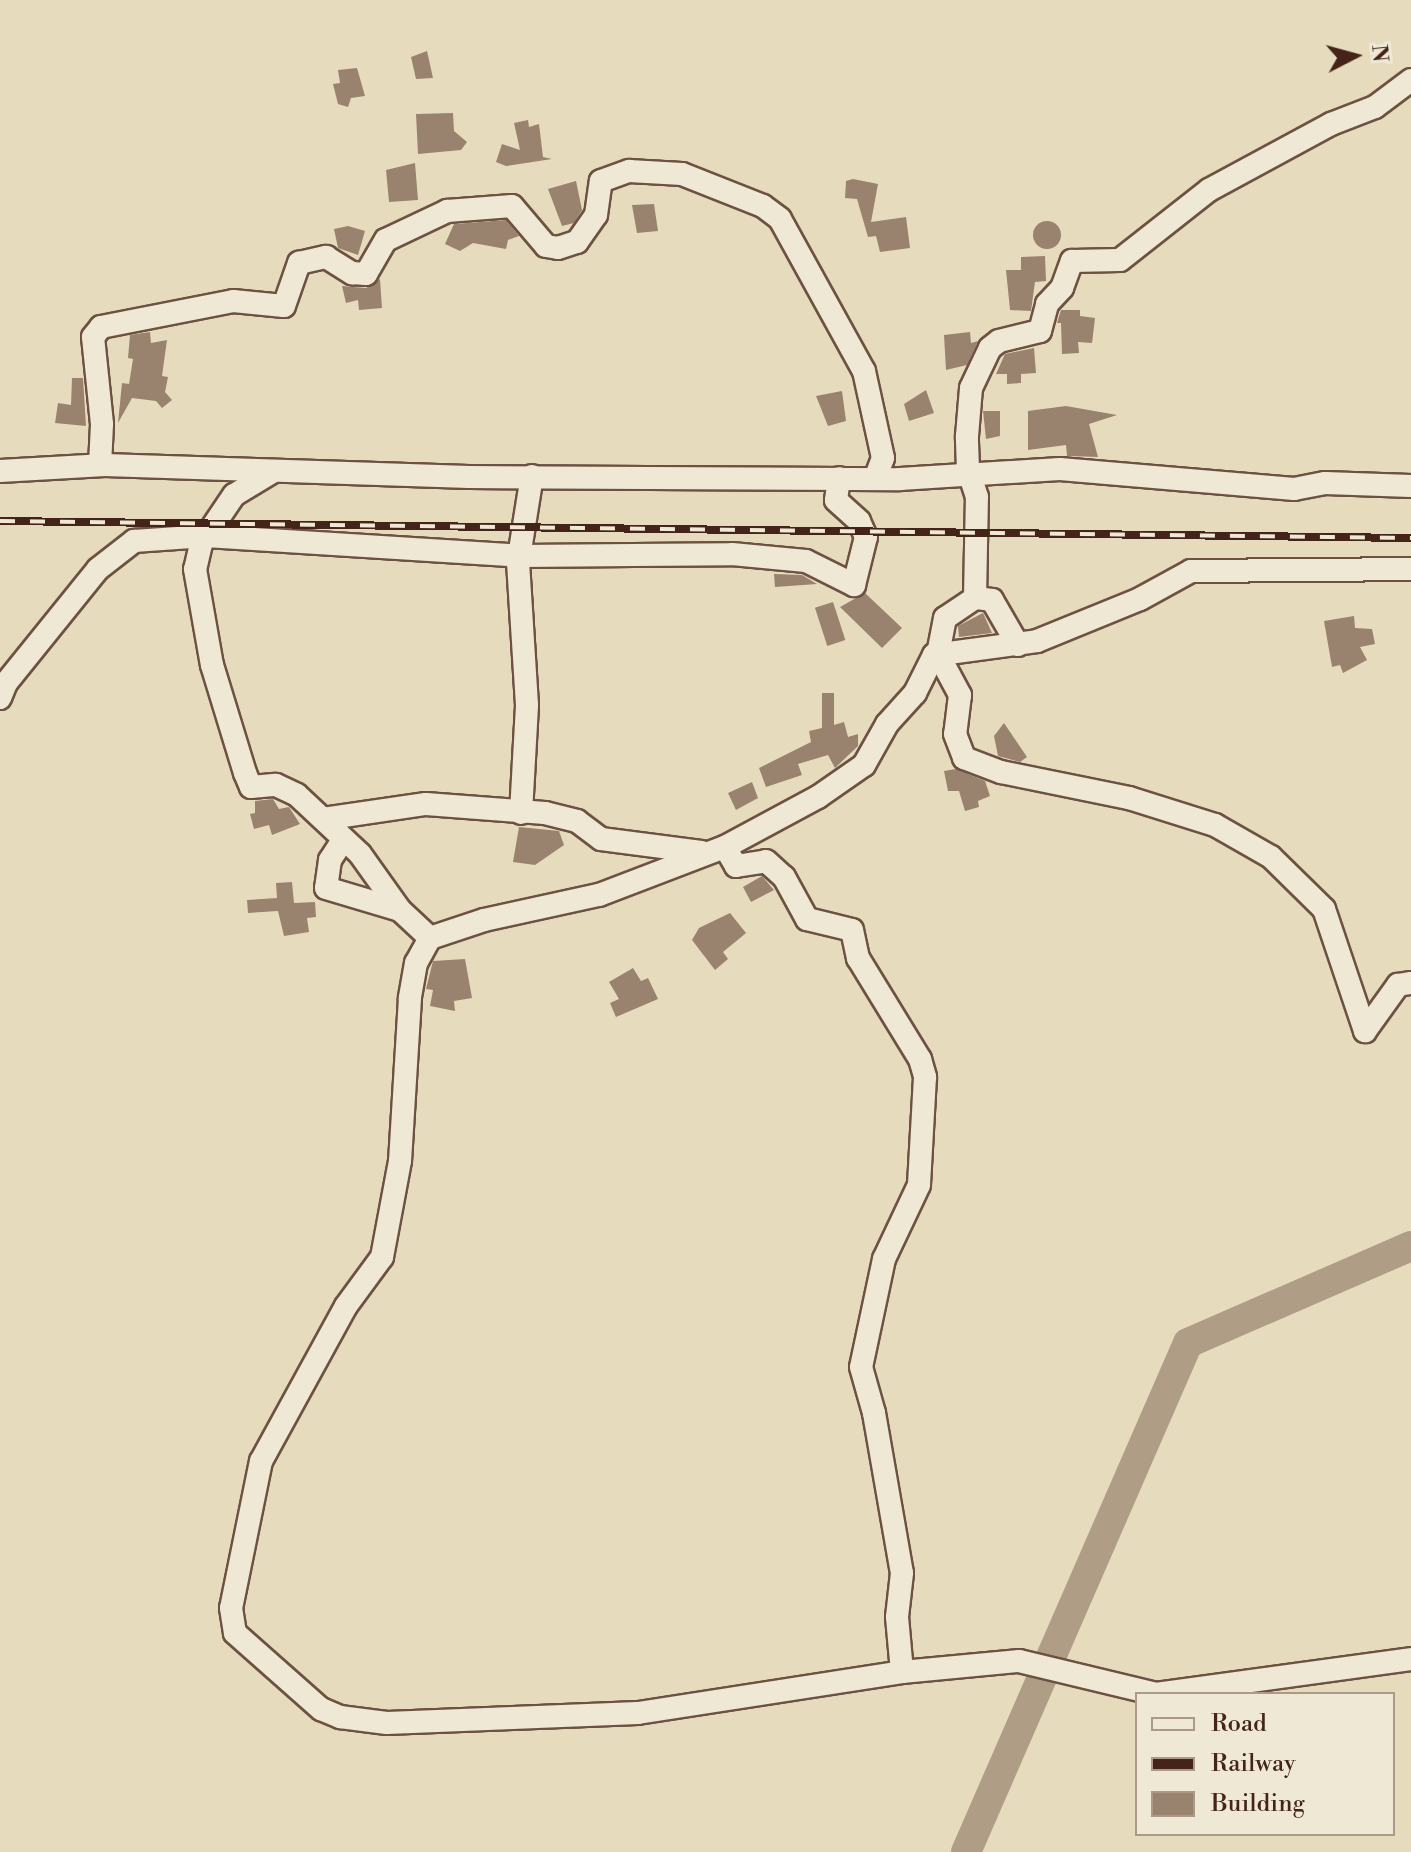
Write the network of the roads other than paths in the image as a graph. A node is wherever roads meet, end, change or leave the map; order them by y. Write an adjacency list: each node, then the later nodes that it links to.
1 (1411, 80): 7 (street)
2 (100, 465): 3 (street); 4 (street); 8 (street)
3 (0, 471)
4 (272, 472): 5 (street); 10 (street)
5 (532, 476): 6 (street); 11 (street)
6 (839, 478): 8 (street); 11 (street)
7 (972, 478): 8 (street); 9 (street); 13 (street)
8 (875, 479)
9 (1411, 486)
10 (206, 536): 11 (street); 16 (street); 18 (street)
11 (520, 556): 17 (street)
12 (1411, 569): 14 (street)
13 (975, 598): 14 (street); 15 (street)
14 (1018, 645): 15 (street)
15 (938, 654): 20 (street); 24 (street)
16 (0, 698)
17 (521, 813): 18 (street); 21 (street)
18 (323, 819): 19 (street)
19 (343, 840): 22 (street); 22 (street)
20 (725, 847): 21 (street); 26 (street)
21 (702, 853): 23 (street)
22 (400, 910): 23 (street)
23 (430, 938): 26 (street)
24 (1411, 983)
25 (1411, 1659): 28 (street)
26 (902, 1672): 27 (street)
27 (1148, 1692)
28 (1171, 1692)

